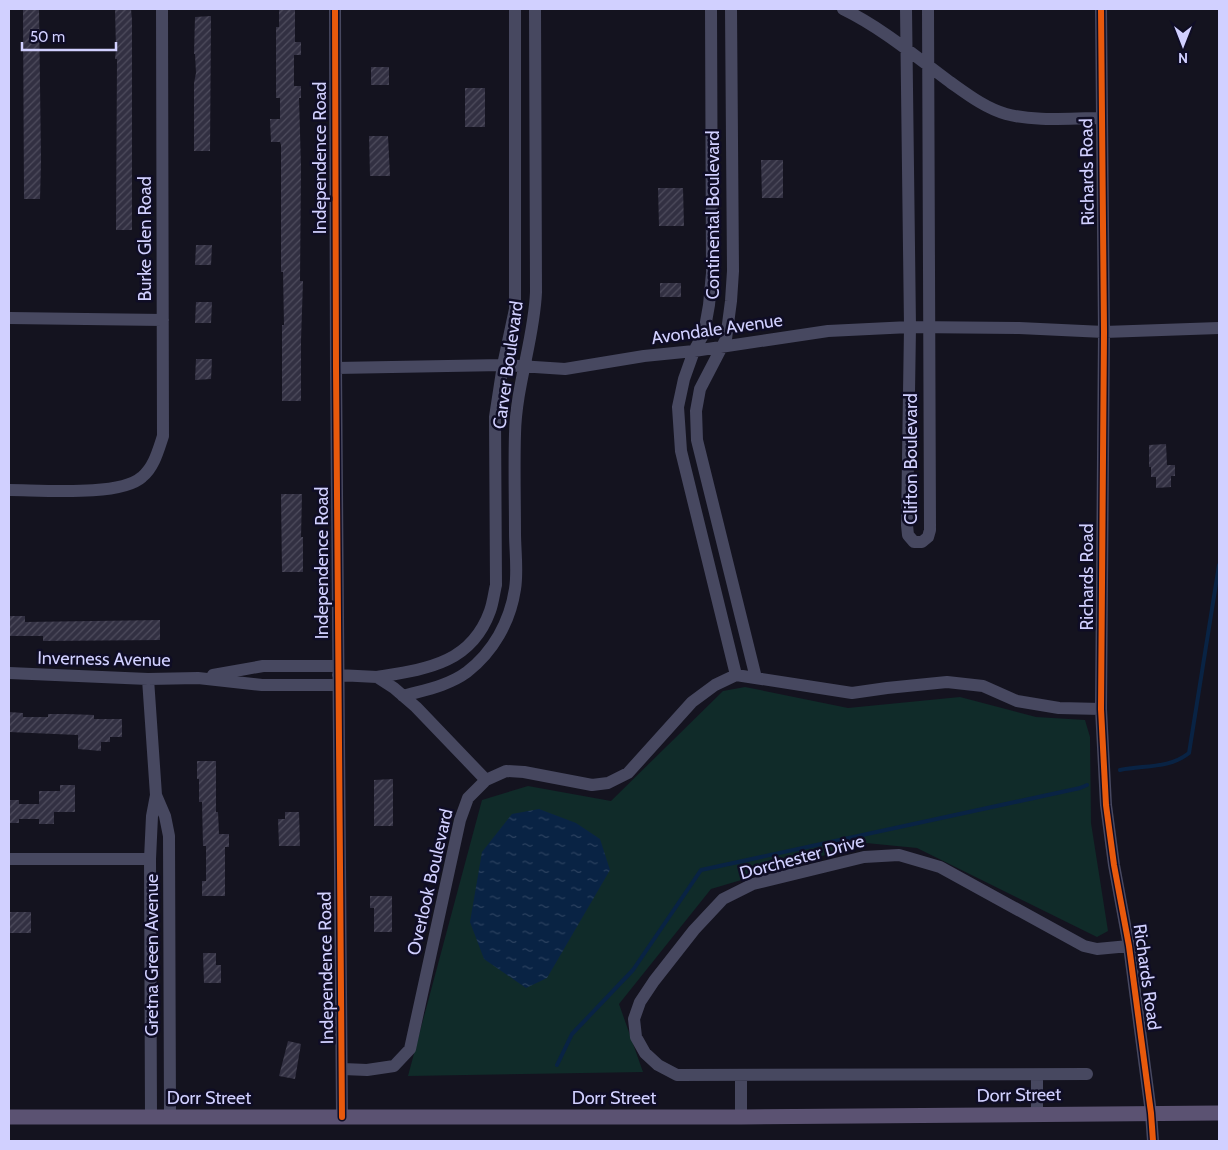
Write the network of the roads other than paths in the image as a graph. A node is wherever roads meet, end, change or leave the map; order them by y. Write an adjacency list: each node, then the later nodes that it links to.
1 (162, 9): 15 (street, Burke Glen Road)
2 (335, 9): 24 (street, Independence Road)
3 (515, 9): 22 (street, Carver Boulevard)
4 (535, 9): 23 (street, Carver Boulevard)
5 (711, 9): 21 (street, Continental Boulevard)
6 (731, 9): 20 (street, Continental Boulevard)
7 (843, 9): 11 (street)
8 (906, 9): 11 (street, Clifton Boulevard)
9 (928, 9): 12 (street, Clifton Boulevard)
10 (1101, 9): 13 (street, Richards Road)
11 (906, 50): 12 (street); 16 (street, Clifton Boulevard)
12 (928, 66): 13 (street); 17 (street, Clifton Boulevard)
13 (1101, 118): 19 (street, Richards Road)
14 (9, 318): 15 (street)
15 (162, 320): 25 (street, Burke Glen Road)
16 (910, 327): 17 (street, Avondale Avenue); 17 (street, Clifton Boulevard); 20 (street, Avondale Avenue)
17 (928, 327): 19 (street, Avondale Avenue)
18 (1219, 328): 19 (street, Avondale Avenue)
19 (1104, 332): 34 (street, Richards Road)
20 (722, 347): 21 (street, Avondale Avenue); 31 (street, Continental Boulevard)
21 (694, 351): 23 (street, Avondale Avenue); 28 (street, Continental Boulevard)
22 (503, 365): 23 (street, Avondale Avenue); 24 (street, Avondale Avenue); 29 (street, Carver Boulevard)
23 (525, 366): 33 (street, Carver Boulevard)
24 (336, 368): 27 (street, Independence Road)
25 (9, 490)
26 (9, 673): 32 (street, Inverness Avenue)
27 (338, 675): 29 (street, Inverness Avenue); 30 (street, Inverness Avenue); 30 (street, Inverness Avenue); 43 (street, Independence Road)
28 (736, 675): 31 (street); 35 (street, Overlook Boulevard)
29 (378, 677): 33 (street)
30 (198, 678): 32 (street, Inverness Avenue)
31 (756, 678): 34 (street)
32 (148, 679): 36 (street, Gretna Green Avenue)
33 (403, 696): 35 (street)
34 (1101, 709): 42 (street, Richards Road)
35 (486, 780): 43 (street, Overlook Boulevard)
36 (156, 795): 37 (street, Gretna Green Avenue); 38 (street, Gretna Green Avenue)
37 (150, 843): 38 (street); 40 (street, Gretna Green Avenue)
38 (169, 843): 41 (street, Gretna Green Avenue)
39 (9, 859): 40 (street)
40 (150, 865): 41 (street); 51 (street, Gretna Green Avenue)
41 (169, 871): 52 (street, Gretna Green Avenue)
42 (1129, 946): 46 (street, Dorchester Drive); 47 (street, Richards Road)
43 (343, 1069): 53 (street, Independence Road)
44 (1087, 1074): 45 (street, Dorchester Drive)
45 (1037, 1075): 46 (street, Dorchester Drive); 49 (street)
46 (740, 1076): 54 (street)
47 (1151, 1113): 48 (main road, Dorr Street); 49 (main road, Dorr Street); 55 (street, Richards Road)
48 (1219, 1113)
49 (1037, 1114): 54 (main road, Dorr Street)
50 (9, 1117): 51 (main road, Dorr Street)
51 (151, 1117): 52 (main road, Dorr Street)
52 (170, 1117): 53 (main road, Dorr Street)
53 (342, 1117): 54 (main road, Dorr Street)
54 (741, 1117)
55 (1153, 1141)

